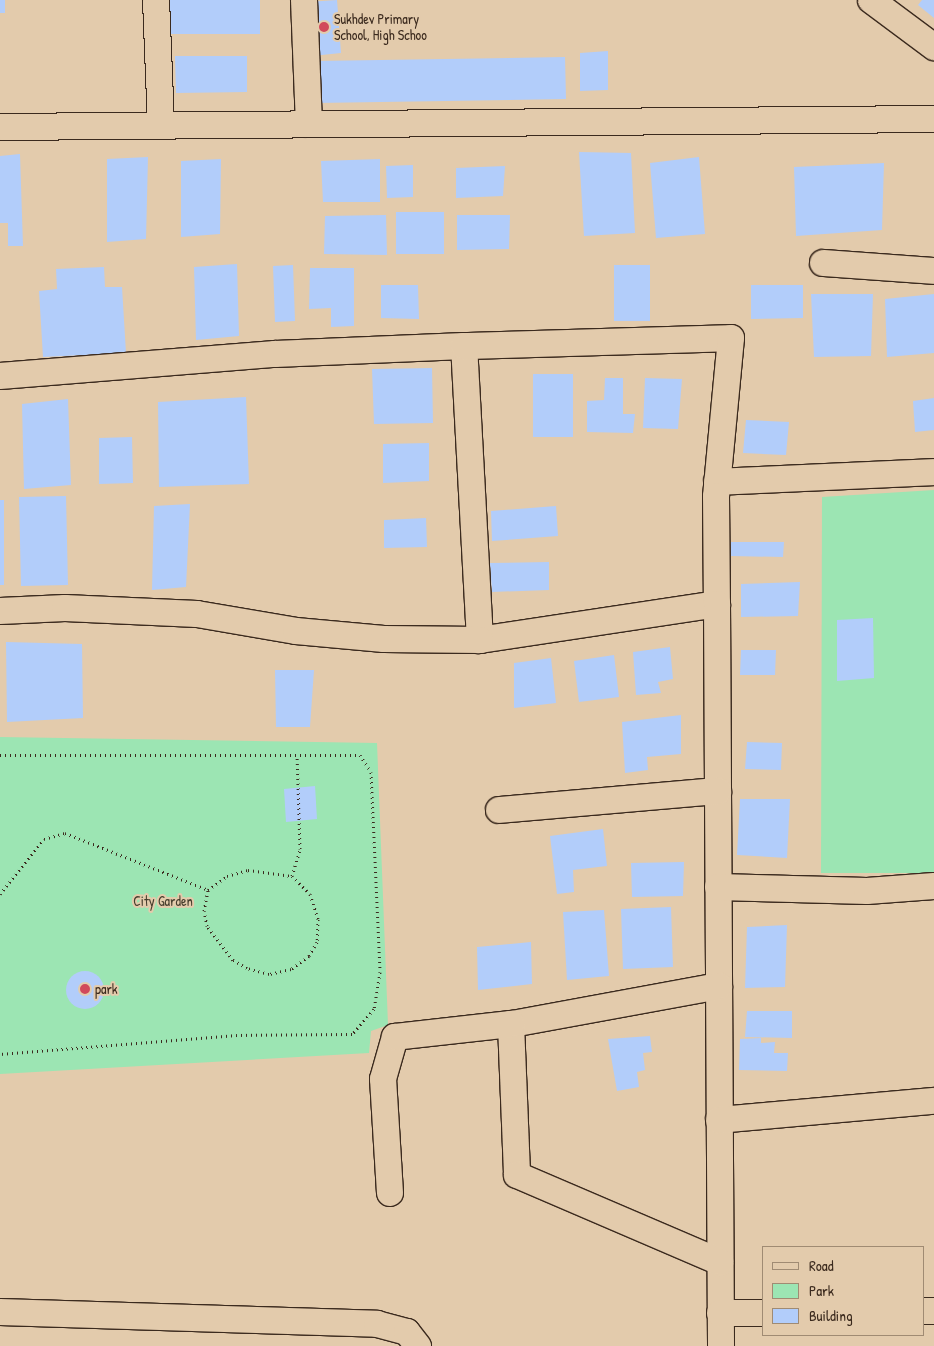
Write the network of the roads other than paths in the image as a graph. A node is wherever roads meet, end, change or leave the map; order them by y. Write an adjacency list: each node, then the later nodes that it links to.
1 (156, 0): 7 (street)
2 (304, 0): 6 (street)
3 (871, 0): 4 (street)
4 (934, 47)
5 (934, 119): 6 (street)
6 (309, 124): 7 (street)
7 (160, 125): 8 (street)
8 (0, 127)
9 (823, 263): 10 (street)
10 (934, 272)
11 (464, 346): 12 (street); 14 (street); 17 (street)
12 (0, 376)
13 (934, 472): 14 (street)
14 (717, 482): 15 (street)
15 (717, 604): 17 (street); 18 (street)
16 (0, 611): 17 (street)
17 (480, 640)
18 (718, 791): 19 (street); 21 (street)
19 (500, 810)
20 (934, 886): 21 (street)
21 (718, 887): 22 (street)
22 (719, 986): 23 (street); 25 (street)
23 (512, 1024): 26 (street); 27 (street)
24 (934, 1100): 25 (street)
25 (719, 1120): 27 (street)
26 (390, 1193)
27 (720, 1262): 29 (street)
28 (0, 1312): 31 (street)
29 (720, 1313): 30 (street); 32 (street)
30 (762, 1313)
31 (418, 1346)
32 (721, 1346)

